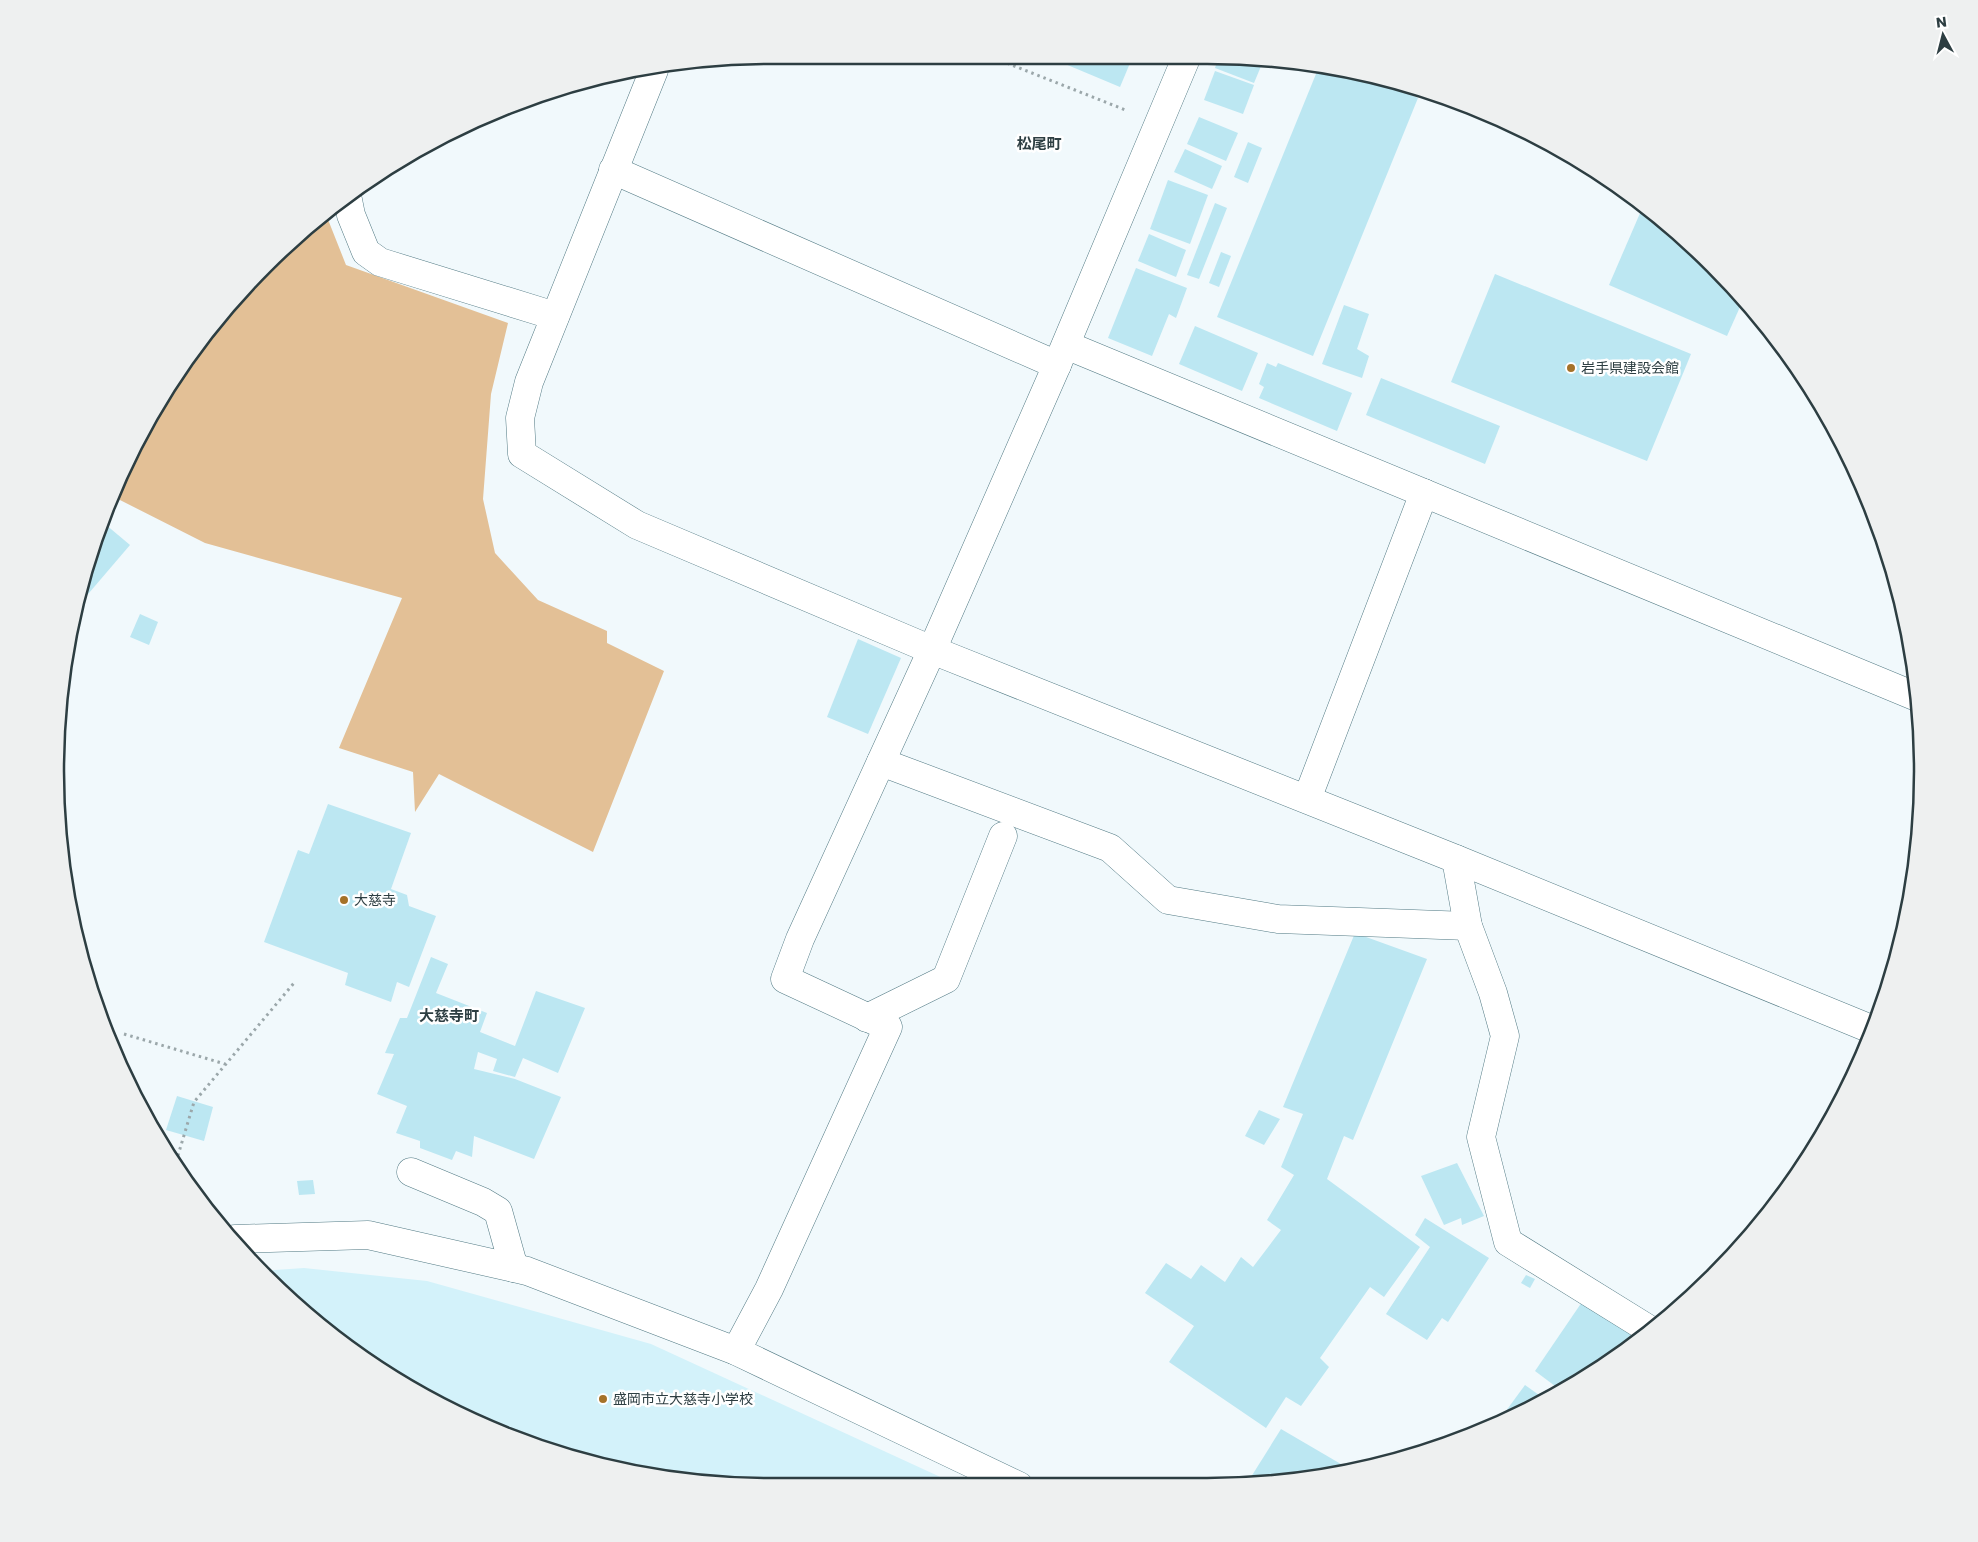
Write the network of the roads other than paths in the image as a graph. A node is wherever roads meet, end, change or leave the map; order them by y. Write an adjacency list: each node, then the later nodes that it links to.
1 (1184, 64): 6 (street)
2 (652, 74): 3 (street)
3 (613, 170): 5 (street); 6 (street)
4 (349, 204): 5 (street)
5 (555, 316): 8 (street)
6 (1062, 355): 7 (street); 8 (street)
7 (1424, 493): 9 (street); 11 (street)
8 (932, 650): 10 (street); 11 (street)
9 (1910, 694)
10 (881, 762): 14 (street); 15 (street)
11 (1307, 799): 13 (street)
12 (1003, 836): 15 (street)
13 (1456, 859): 14 (street); 16 (street)
14 (1468, 926): 20 (street)
15 (867, 1018): 21 (street)
16 (1866, 1027)
17 (411, 1172): 19 (street)
18 (241, 1239): 19 (street)
19 (514, 1268): 21 (street)
20 (1645, 1327)
21 (736, 1351): 22 (street)
22 (1002, 1478)

